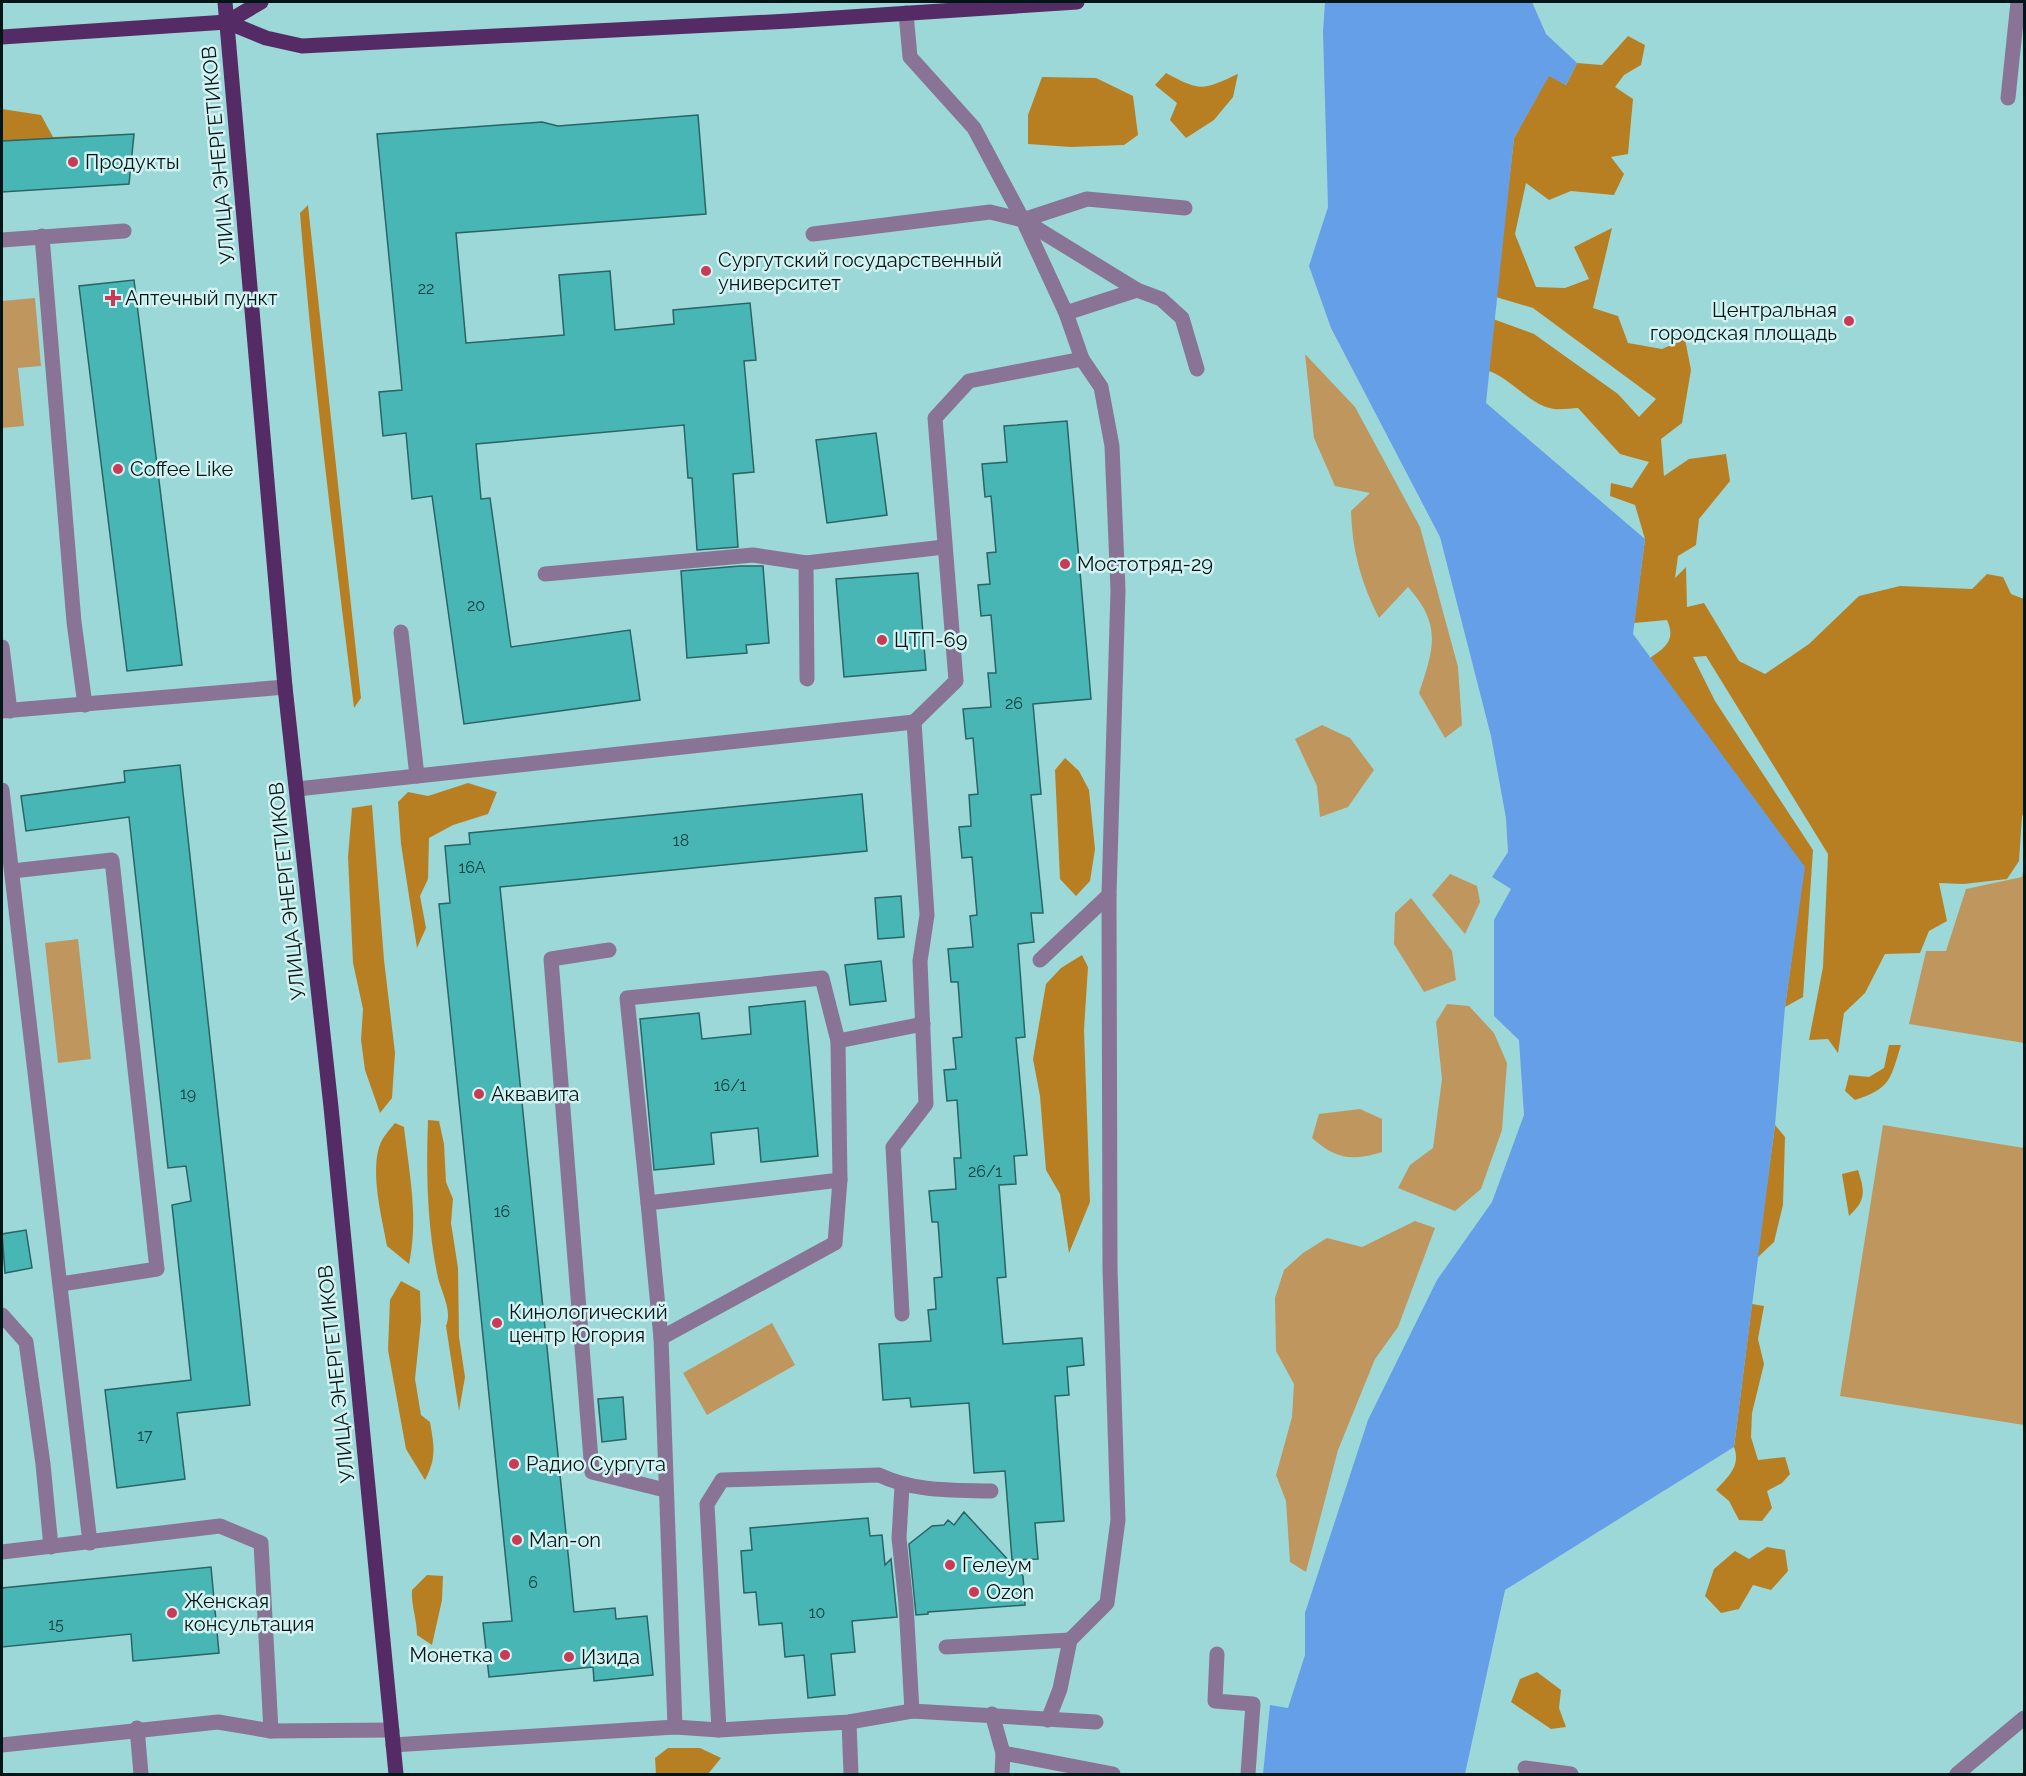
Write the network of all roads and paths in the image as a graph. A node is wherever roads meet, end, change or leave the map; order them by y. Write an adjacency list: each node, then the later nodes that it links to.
1 (225, 2): 6 (main road, УЛИЦА ЭНЕРГЕТИКОВ)
2 (261, 2): 6 (main road)
3 (1077, 2): 5 (main road)
4 (2018, 2): 8 (street)
5 (905, 7): 6 (main road); 10 (street)
6 (227, 22): 7 (main road); 25 (main road, УЛИЦА ЭНЕРГЕТИКОВ)
7 (2, 37)
8 (2008, 98)
9 (1185, 208): 10 (street)
10 (1023, 220): 12 (street); 15 (street); 16 (street)
11 (124, 231): 13 (street)
12 (813, 234)
13 (42, 236): 14 (street); 26 (street)
14 (2, 240)
15 (1137, 290): 16 (street); 18 (street)
16 (1066, 313): 17 (street)
17 (1082, 359): 19 (street); 33 (street)
18 (1197, 369)
19 (944, 547): 20 (street); 28 (street)
20 (806, 563): 21 (street); 24 (street)
21 (545, 574)
22 (401, 632): 29 (street)
23 (2, 647): 27 (street)
24 (807, 679)
25 (285, 687): 26 (street); 30 (main road, УЛИЦА ЭНЕРГЕТИКОВ)
26 (85, 705): 27 (street)
27 (6, 711)
28 (914, 722): 29 (street); 36 (street)
29 (417, 776): 30 (street)
30 (297, 789): 63 (main road, УЛИЦА ЭНЕРГЕТИКОВ)
31 (2, 790): 32 (street)
32 (12, 871): 40 (street); 40 (street)
33 (1109, 895): 35 (street); 50 (street)
34 (609, 950): 45 (street)
35 (1040, 960)
36 (924, 1024): 37 (street); 41 (street)
37 (838, 1041): 38 (street); 39 (street)
38 (840, 1180): 39 (street); 43 (street)
39 (648, 1203): 43 (street)
40 (61, 1284): 47 (street)
41 (902, 1314)
42 (2, 1315): 48 (street)
43 (661, 1338): 45 (street)
44 (902, 1486): 46 (street); 53 (street); 62 (street)
45 (665, 1490): 60 (street)
46 (991, 1491)
47 (90, 1543): 48 (street); 61 (street)
48 (51, 1547): 49 (street)
49 (2, 1552)
50 (1070, 1640): 51 (street); 56 (street)
51 (946, 1647)
52 (1217, 1654): 72 (street)
53 (912, 1711): 54 (street); 57 (street)
54 (992, 1714): 56 (street); 65 (street)
55 (2025, 1718): 74 (street)
56 (1048, 1720): 58 (street)
57 (849, 1722): 62 (street); 69 (street)
58 (1096, 1722)
59 (137, 1728): 61 (street); 64 (street); 67 (street)
60 (675, 1728): 62 (street); 63 (street)
61 (271, 1731): 63 (street)
62 (719, 1731)
63 (392, 1737): 68 (main road, УЛИЦА ЭНЕРГЕТИКОВ)
64 (2, 1745)
65 (1003, 1753): 70 (street); 71 (street)
66 (1524, 1768): 73 (street)
67 (141, 1774)
68 (396, 1774)
69 (851, 1774)
70 (1002, 1774)
71 (1113, 1774)
72 (1248, 1774)
73 (1570, 1774)
74 (1957, 1774)

